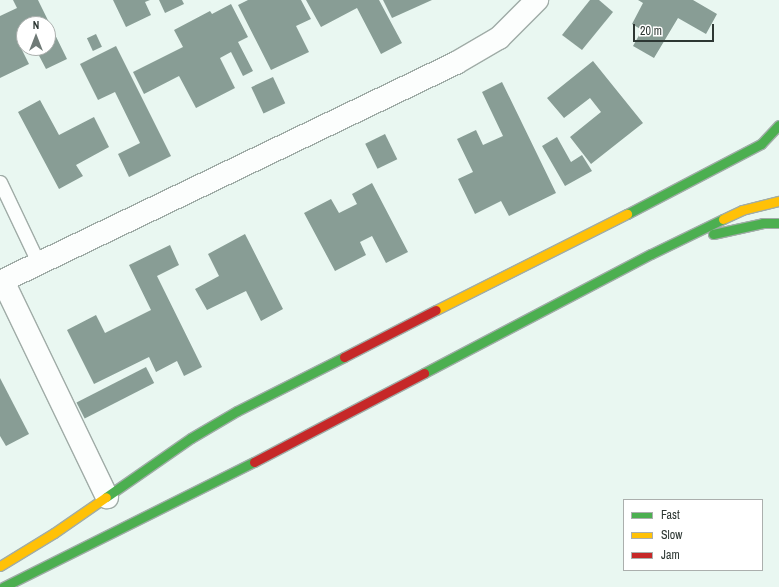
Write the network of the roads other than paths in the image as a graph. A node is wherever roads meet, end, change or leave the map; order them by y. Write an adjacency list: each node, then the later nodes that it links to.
1 (537, 0): 7 (street)
2 (779, 125): 9 (street)
3 (0, 182): 7 (lane)
4 (779, 201): 6 (street)
5 (779, 223): 6 (street)
6 (651, 254): 11 (street)
7 (39, 264): 8 (street)
8 (2, 281): 9 (street)
9 (106, 497): 10 (street)
10 (0, 566)
11 (3, 587)

